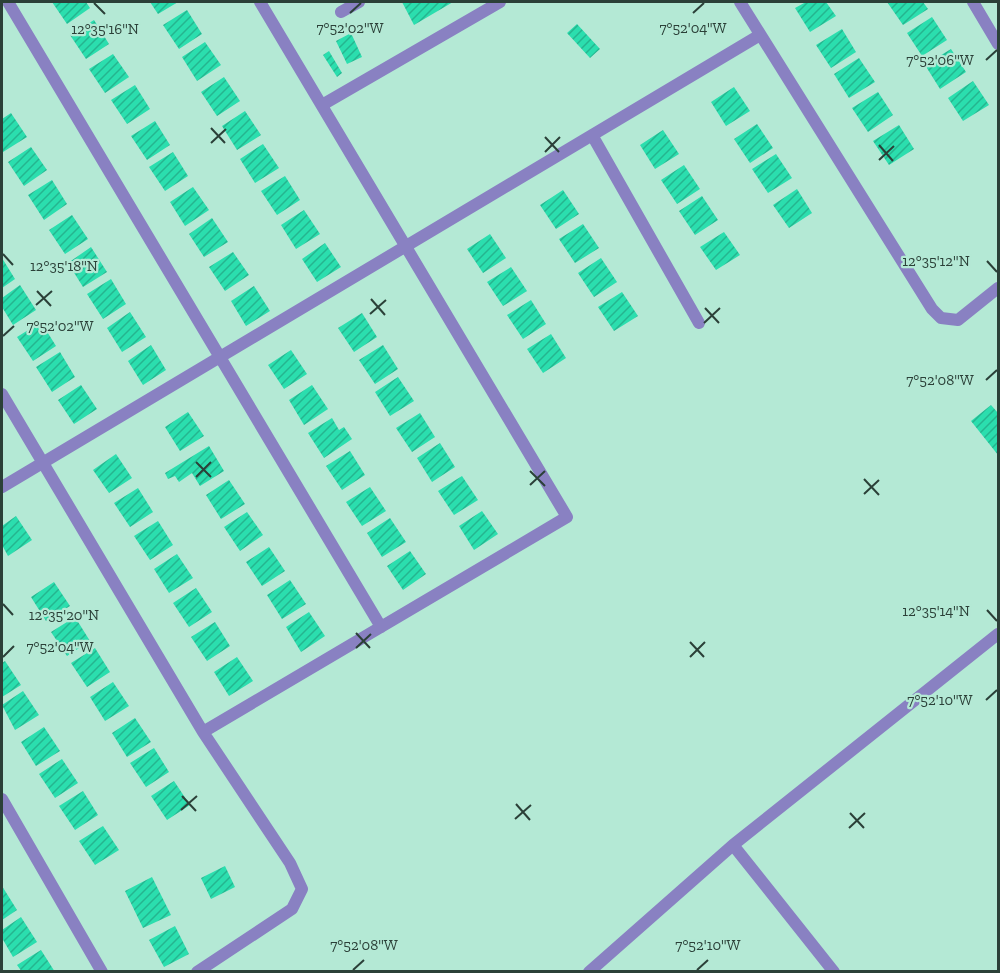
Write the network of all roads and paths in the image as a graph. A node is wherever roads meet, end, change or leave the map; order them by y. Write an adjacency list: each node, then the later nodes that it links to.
1 (8, 2): 15 (street)
2 (260, 2): 10 (street)
3 (359, 2): 7 (street)
4 (500, 2): 10 (street)
5 (740, 2): 8 (street)
6 (973, 2): 9 (street)
7 (341, 12)
8 (760, 35): 11 (street); 13 (street)
9 (999, 44)
10 (322, 105): 12 (street)
11 (592, 135): 12 (street); 14 (street)
12 (406, 246): 15 (street); 19 (street)
13 (999, 288)
14 (699, 323)
15 (220, 357): 17 (street); 19 (street)
16 (2, 394): 17 (street)
17 (42, 463): 18 (street); 21 (street)
18 (2, 488)
19 (381, 627): 21 (street)
20 (999, 634): 23 (street)
21 (203, 732): 25 (street)
22 (2, 799): 24 (street)
23 (734, 845): 26 (street); 27 (street)
24 (102, 972)
25 (197, 972)
26 (589, 972)
27 (834, 972)

